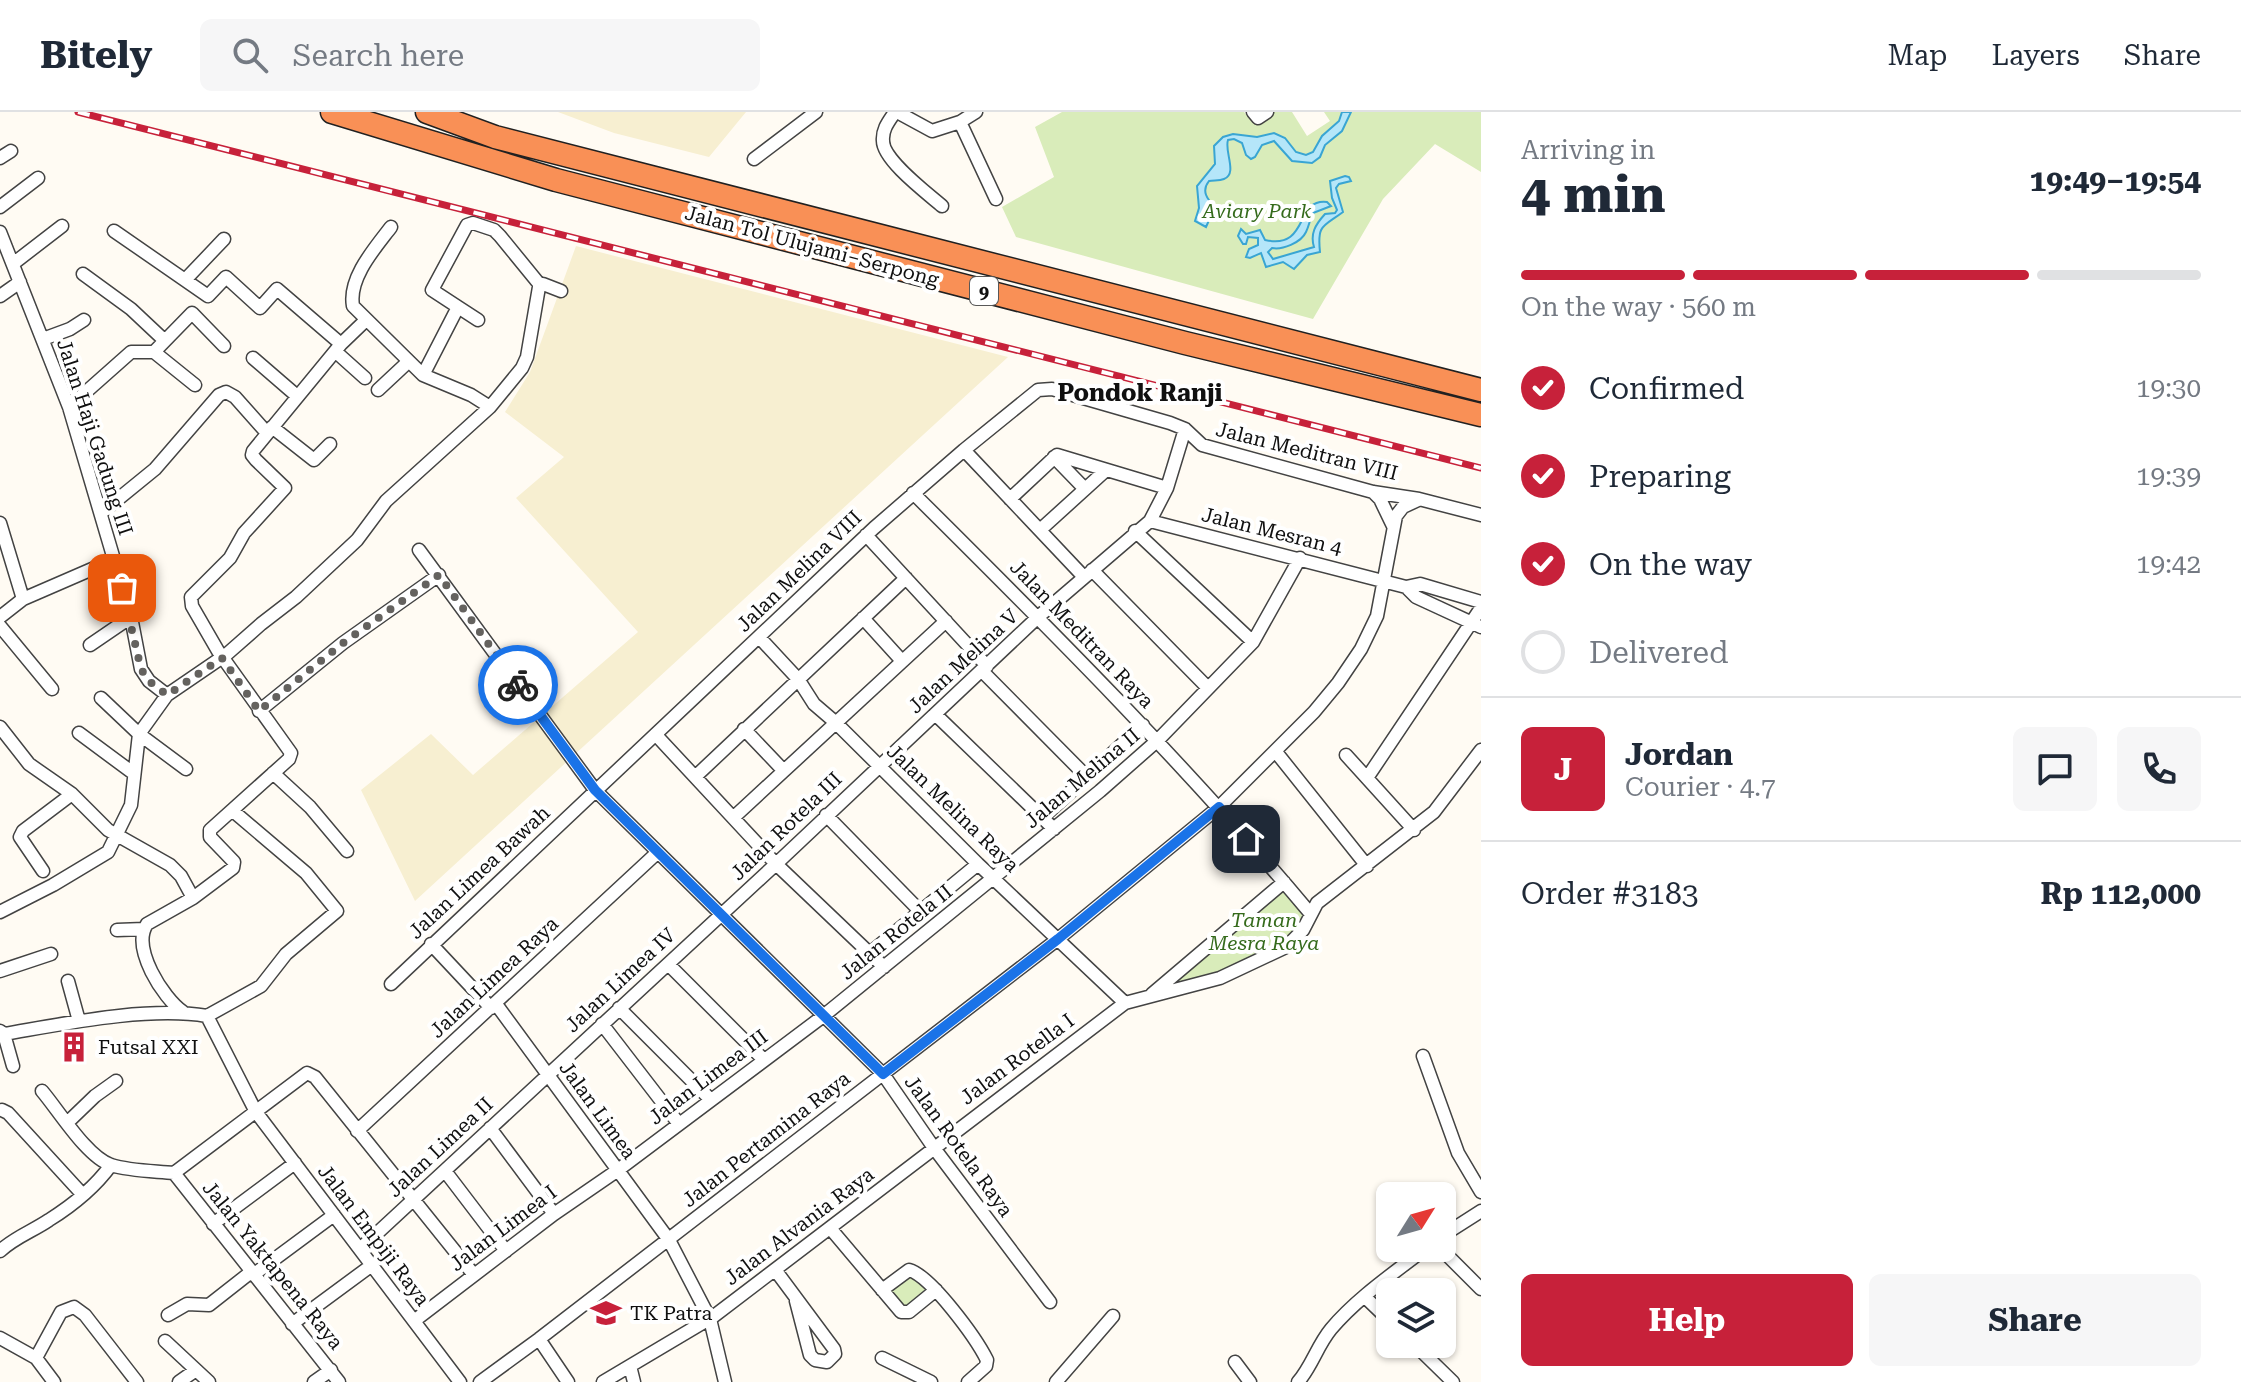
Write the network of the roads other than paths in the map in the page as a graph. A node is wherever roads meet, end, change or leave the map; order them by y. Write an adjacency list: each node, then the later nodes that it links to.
1 (332, 112): 50 (highway, Jalan Tol Ulujami–Serpong / 9)
2 (427, 112): 10 (highway, Jalan Tol Ulujami–Serpong / 9)
3 (445, 112): 10 (highway)
4 (816, 112): 11 (street)
5 (896, 112): 9 (street); 14 (street)
6 (976, 112): 9 (street)
7 (1253, 112): 8 (street)
8 (1267, 112)
9 (960, 122): 13 (street)
10 (495, 137): 46 (highway, Jalan Tol Ulujami–Serpong / 9)
11 (754, 159)
12 (38, 178): 15 (street)
13 (996, 199)
14 (942, 206)
15 (0, 207)
16 (62, 226): 21 (street)
17 (391, 227): 32 (street)
18 (114, 231): 23 (street)
19 (0, 232): 21 (street, Jalan Haji Gadung III)
20 (224, 239): 23 (street)
21 (14, 263): 24 (street, Jalan Haji Gadung III)
22 (83, 274): 35 (street)
23 (185, 280): 28 (street)
24 (20, 282): 27 (street); 34 (street, Jalan Haji Gadung III)
25 (540, 285): 26 (street); 29 (street); 49 (street)
26 (561, 291)
27 (0, 296)
28 (208, 296): 30 (street); 37 (street)
29 (458, 307): 33 (street); 41 (street)
30 (190, 314): 35 (street); 36 (street)
31 (84, 320): 34 (street)
32 (366, 320): 37 (street); 40 (street)
33 (478, 320)
34 (43, 339): 48 (street, Jalan Haji Gadung III)
35 (164, 340): 38 (street)
36 (224, 346)
37 (338, 348): 42 (street); 47 (street)
38 (154, 352): 43 (street); 48 (street)
39 (253, 358): 47 (street)
40 (408, 362): 41 (street); 44 (street)
41 (423, 375): 49 (street)
42 (365, 378)
43 (195, 385)
44 (378, 390)
45 (1038, 390): 51 (street, Jalan Meditran VIII); 54 (street, Jalan Melina VIII)
46 (1481, 390)
47 (297, 396): 52 (street)
48 (69, 407): 63 (street, Jalan Haji Gadung III)
49 (490, 407): 91 (street)
50 (1481, 415)
51 (1185, 429): 58 (street); 59 (street, Jalan Meditran VIII)
52 (269, 430): 53 (street); 63 (street); 91 (street)
53 (330, 444)
54 (964, 450): 60 (street, Jalan Melina VIII); 61 (street)
55 (1054, 457): 56 (street); 57 (street); 61 (street)
56 (1105, 471): 57 (street); 58 (street)
57 (1084, 488): 68 (street)
58 (1167, 488): 65 (street)
59 (1373, 492): 62 (street, Jalan Meditran VIII); 67 (street)
60 (913, 493): 70 (street, Jalan Melina VIII); 83 (street, Jalan Meditran Raya)
61 (1010, 499): 68 (street)
62 (1419, 499): 64 (street, Jalan Meditran VIII); 67 (street)
63 (101, 513): 73 (street, Jalan Haji Gadung III)
64 (1481, 515)
65 (1150, 521): 69 (street, Jalan Melina V); 72 (street, Jalan Mesran 4)
66 (0, 523): 79 (street)
67 (1393, 526): 77 (street, Jalan Pertamina Raya)
68 (1040, 530): 74 (street)
69 (1135, 531): 74 (street, Jalan Melina V); 89 (street)
70 (866, 535): 76 (street); 88 (street, Jalan Melina VIII)
71 (419, 550): 75 (street, Jalan Rotela Raya)
72 (1300, 558): 77 (street, Jalan Mesran 4); 89 (street, Jalan Melina II)
73 (113, 560): 79 (street); 82 (street, Jalan Haji Gadung III)
74 (1088, 574): 83 (street, Jalan Melina V); 95 (street)
75 (439, 575): 99 (street); 122 (street, Jalan Rotela Raya)
76 (906, 578): 84 (street); 85 (street)
77 (1385, 581): 78 (street, Jalan Mesran 4); 111 (street, Jalan Pertamina Raya)
78 (1406, 587): 80 (street); 86 (street)
79 (23, 599): 81 (street)
80 (1481, 605): 86 (street)
81 (0, 617)
82 (131, 617): 90 (street); 97 (street, Jalan Haji Gadung III)
83 (1038, 617): 93 (street, Jalan Melina V); 102 (street, Jalan Meditran Raya)
84 (863, 618): 92 (street); 94 (street)
85 (946, 621): 92 (street); 93 (street)
86 (1476, 625): 121 (street)
87 (0, 626): 96 (street)
88 (759, 637): 94 (street, Jalan Melina Raya); 107 (street, Jalan Melina VIII)
89 (1253, 642): 95 (street, Jalan Melina II)
90 (90, 645)
91 (222, 658): 97 (street); 99 (street)
92 (902, 661): 101 (street)
93 (985, 668): 100 (street, Jalan Melina V); 120 (street)
94 (798, 679): 101 (street, Jalan Melina Raya); 104 (street)
95 (1208, 688): 108 (street, Jalan Melina II)
96 (52, 689)
97 (167, 695): 106 (street)
98 (101, 698): 106 (street)
99 (259, 711): 118 (street)
100 (935, 714): 113 (street, Jalan Melina V); 128 (street)
101 (835, 722): 113 (street, Jalan Melina Raya); 116 (street)
102 (1143, 725): 108 (street, Jalan Meditran Raya); 109 (street, Jalan Melina II)
103 (0, 727): 123 (street)
104 (744, 729): 116 (street); 119 (street)
105 (79, 733): 117 (street)
106 (139, 734): 115 (street); 117 (street)
107 (656, 735): 119 (street); 122 (street, Jalan Melina VIII)
108 (1158, 740): 114 (street, Jalan Melina II); 124 (street, Jalan Meditran Raya)
109 (1114, 750): 114 (street); 120 (street, Jalan Melina II)
110 (1481, 750): 130 (street)
111 (1276, 752): 124 (street, Jalan Pertamina Raya); 136 (street)
112 (1346, 755): 121 (street)
113 (879, 765): 126 (street, Jalan Rotela III); 135 (street, Jalan Melina Raya)
114 (1129, 766): 129 (street, Jalan Melina II)
115 (186, 769)
116 (783, 770): 127 (street)
117 (133, 773): 131 (street)
118 (273, 773): 125 (street); 132 (street)
119 (696, 776): 127 (street)
120 (1087, 777): 128 (street, Jalan Melina II)
121 (1367, 778): 130 (street)
122 (587, 780): 133 (street, Jalan Rotela Raya); 148 (street, Jalan Limea Bawah)
123 (72, 794): 131 (street); 137 (street)
124 (1219, 807): 139 (street, Jalan Meditran Raya); 147 (street, Jalan Pertamina Raya)
125 (233, 811): 140 (street); 161 (street)
126 (826, 815): 134 (street, Jalan Rotela III); 142 (street)
127 (734, 817): 134 (street)
128 (1042, 818): 129 (street)
129 (1054, 829): 138 (street, Jalan Melina II)
130 (1414, 830): 136 (street)
131 (118, 837): 140 (street); 141 (street)
132 (347, 851)
133 (658, 852): 144 (street, Jalan Rotela Raya); 158 (street, Jalan Limea Raya)
134 (776, 864): 144 (street, Jalan Rotela III); 149 (street)
135 (978, 864): 138 (street, Jalan Melina Raya); 142 (street)
136 (1367, 866): 143 (street)
137 (43, 871)
138 (995, 877): 147 (street, Jalan Melina Raya); 152 (street, Jalan Rotela II)
139 (1284, 882): 143 (street, Jalan Meditran Raya); 156 (street)
140 (193, 898): 145 (street)
141 (0, 912)
142 (921, 912): 149 (street)
143 (1310, 913): 156 (street)
144 (720, 915): 151 (street, Jalan Limea IV); 162 (street, Jalan Rotela Raya)
145 (144, 929): 146 (street); 160 (street)
146 (117, 930)
147 (1058, 939): 157 (street, Jalan Melina Raya); 169 (street, Jalan Pertamina Raya)
148 (431, 944): 155 (street, Jalan Limea Bawah); 158 (street, Jalan Limea)
149 (870, 953): 152 (street)
150 (51, 954): 153 (street)
151 (668, 964): 159 (street, Jalan Limea IV); 167 (street)
152 (884, 967): 162 (street, Jalan Rotela II)
153 (0, 971)
154 (68, 981): 163 (street)
155 (391, 984)
156 (1148, 998): 157 (street)
157 (1125, 1003): 180 (street, Jalan Rotella I)
158 (493, 1006): 170 (street, Jalan Limea); 179 (street, Jalan Limea Raya)
159 (619, 1008): 164 (street, Jalan Limea IV); 173 (street)
160 (183, 1012): 161 (street); 163 (street)
161 (207, 1016): 175 (street, Jalan Empiji Raya)
162 (822, 1017): 167 (street, Jalan Limea III); 169 (street, Jalan Rotela Raya)
163 (79, 1021): 165 (street)
164 (602, 1024): 170 (street, Jalan Limea IV); 177 (street)
165 (2, 1033): 168 (street)
166 (1423, 1056): 186 (street)
167 (764, 1060): 173 (street, Jalan Limea III)
168 (13, 1066)
169 (883, 1074): 180 (street, Jalan Rotela Raya); 195 (street, Jalan Pertamina Raya)
170 (547, 1075): 178 (street, Jalan Limea II); 183 (street, Jalan Limea)
171 (116, 1081): 176 (street)
172 (42, 1091): 176 (street)
173 (711, 1100): 177 (street, Jalan Limea III)
174 (2, 1110): 187 (street)
175 (256, 1112): 179 (street); 181 (street, Jalan Empiji Raya); 185 (street)
176 (68, 1122): 182 (street)
177 (679, 1124): 183 (street, Jalan Limea III)
178 (490, 1128): 184 (street, Jalan Limea II); 190 (street)
179 (357, 1131): 188 (street)
180 (934, 1148): 194 (street, Jalan Alvania Raya); 210 (street, Jalan Rotela Raya)
181 (295, 1163): 191 (street, Jalan Empiji Raya); 192 (street)
182 (111, 1165): 185 (street); 187 (street)
183 (618, 1170): 190 (street, Jalan Limea I); 195 (street, Jalan Limea)
184 (445, 1171): 188 (street, Jalan Limea II); 198 (street)
185 (174, 1173): 192 (street, Jalan Yaktapena Raya)
186 (1481, 1192)
187 (83, 1195): 197 (street)
188 (412, 1200): 196 (street, Jalan Limea II); 204 (street)
189 (1481, 1211): 193 (street)
190 (554, 1214): 198 (street, Jalan Limea I)
191 (334, 1215): 196 (street, Jalan Empiji Raya); 203 (street)
192 (213, 1224): 203 (street, Jalan Yaktapena Raya)
193 (1456, 1227)
194 (830, 1228): 202 (street, Jalan Alvania Raya); 206 (street)
195 (669, 1240): 214 (street, Jalan Limea); 218 (street, Jalan Pertamina Raya)
196 (360, 1249): 201 (street, Jalan Empiji Raya)
197 (0, 1251)
198 (506, 1251): 204 (street, Jalan Limea I)
199 (1409, 1262): 208 (street)
200 (1454, 1262): 205 (street)
201 (372, 1265): 215 (street, Jalan Empiji Raya); 216 (street)
202 (776, 1271): 209 (street); 214 (street, Jalan Alvania Raya)
203 (252, 1274): 212 (street); 216 (street, Jalan Yaktapena Raya)
204 (474, 1275): 215 (street, Jalan Limea I)
205 (1481, 1289)
206 (882, 1290): 207 (street); 207 (street)
207 (936, 1290): 240 (street)
208 (1365, 1297): 211 (street); 243 (street)
209 (796, 1301): 209 (street)
210 (1050, 1302)
211 (1376, 1308)
212 (168, 1315)
213 (1113, 1316): 241 (street)
214 (710, 1319): 224 (street, Jalan Alvania Raya); 238 (street, Jalan Limea)
215 (414, 1321): 233 (street, Jalan Empiji Raya)
216 (292, 1324): 226 (street, Jalan Yaktapena Raya)
217 (0, 1338): 220 (street)
218 (539, 1339): 234 (street, Jalan Pertamina Raya); 235 (street)
219 (165, 1341): 225 (street)
220 (36, 1358): 227 (street); 228 (street)
221 (882, 1358): 239 (street)
222 (1428, 1358): 244 (street)
223 (1235, 1362): 242 (street)
224 (630, 1366): 236 (street, Jalan Alvania Raya); 237 (street)
225 (196, 1370): 229 (street); 230 (street)
226 (331, 1370): 231 (street); 232 (street, Jalan Yaktapena Raya)
227 (54, 1382)
228 (137, 1382)
229 (179, 1382)
230 (209, 1382)
231 (314, 1382)
232 (339, 1382)
233 (460, 1382)
234 (480, 1382)
235 (568, 1382)
236 (603, 1382)
237 (634, 1382)
238 (725, 1382)
239 (931, 1382)
240 (968, 1382)
241 (1056, 1382)
242 (1250, 1382)
243 (1298, 1382)
244 (1453, 1382)

